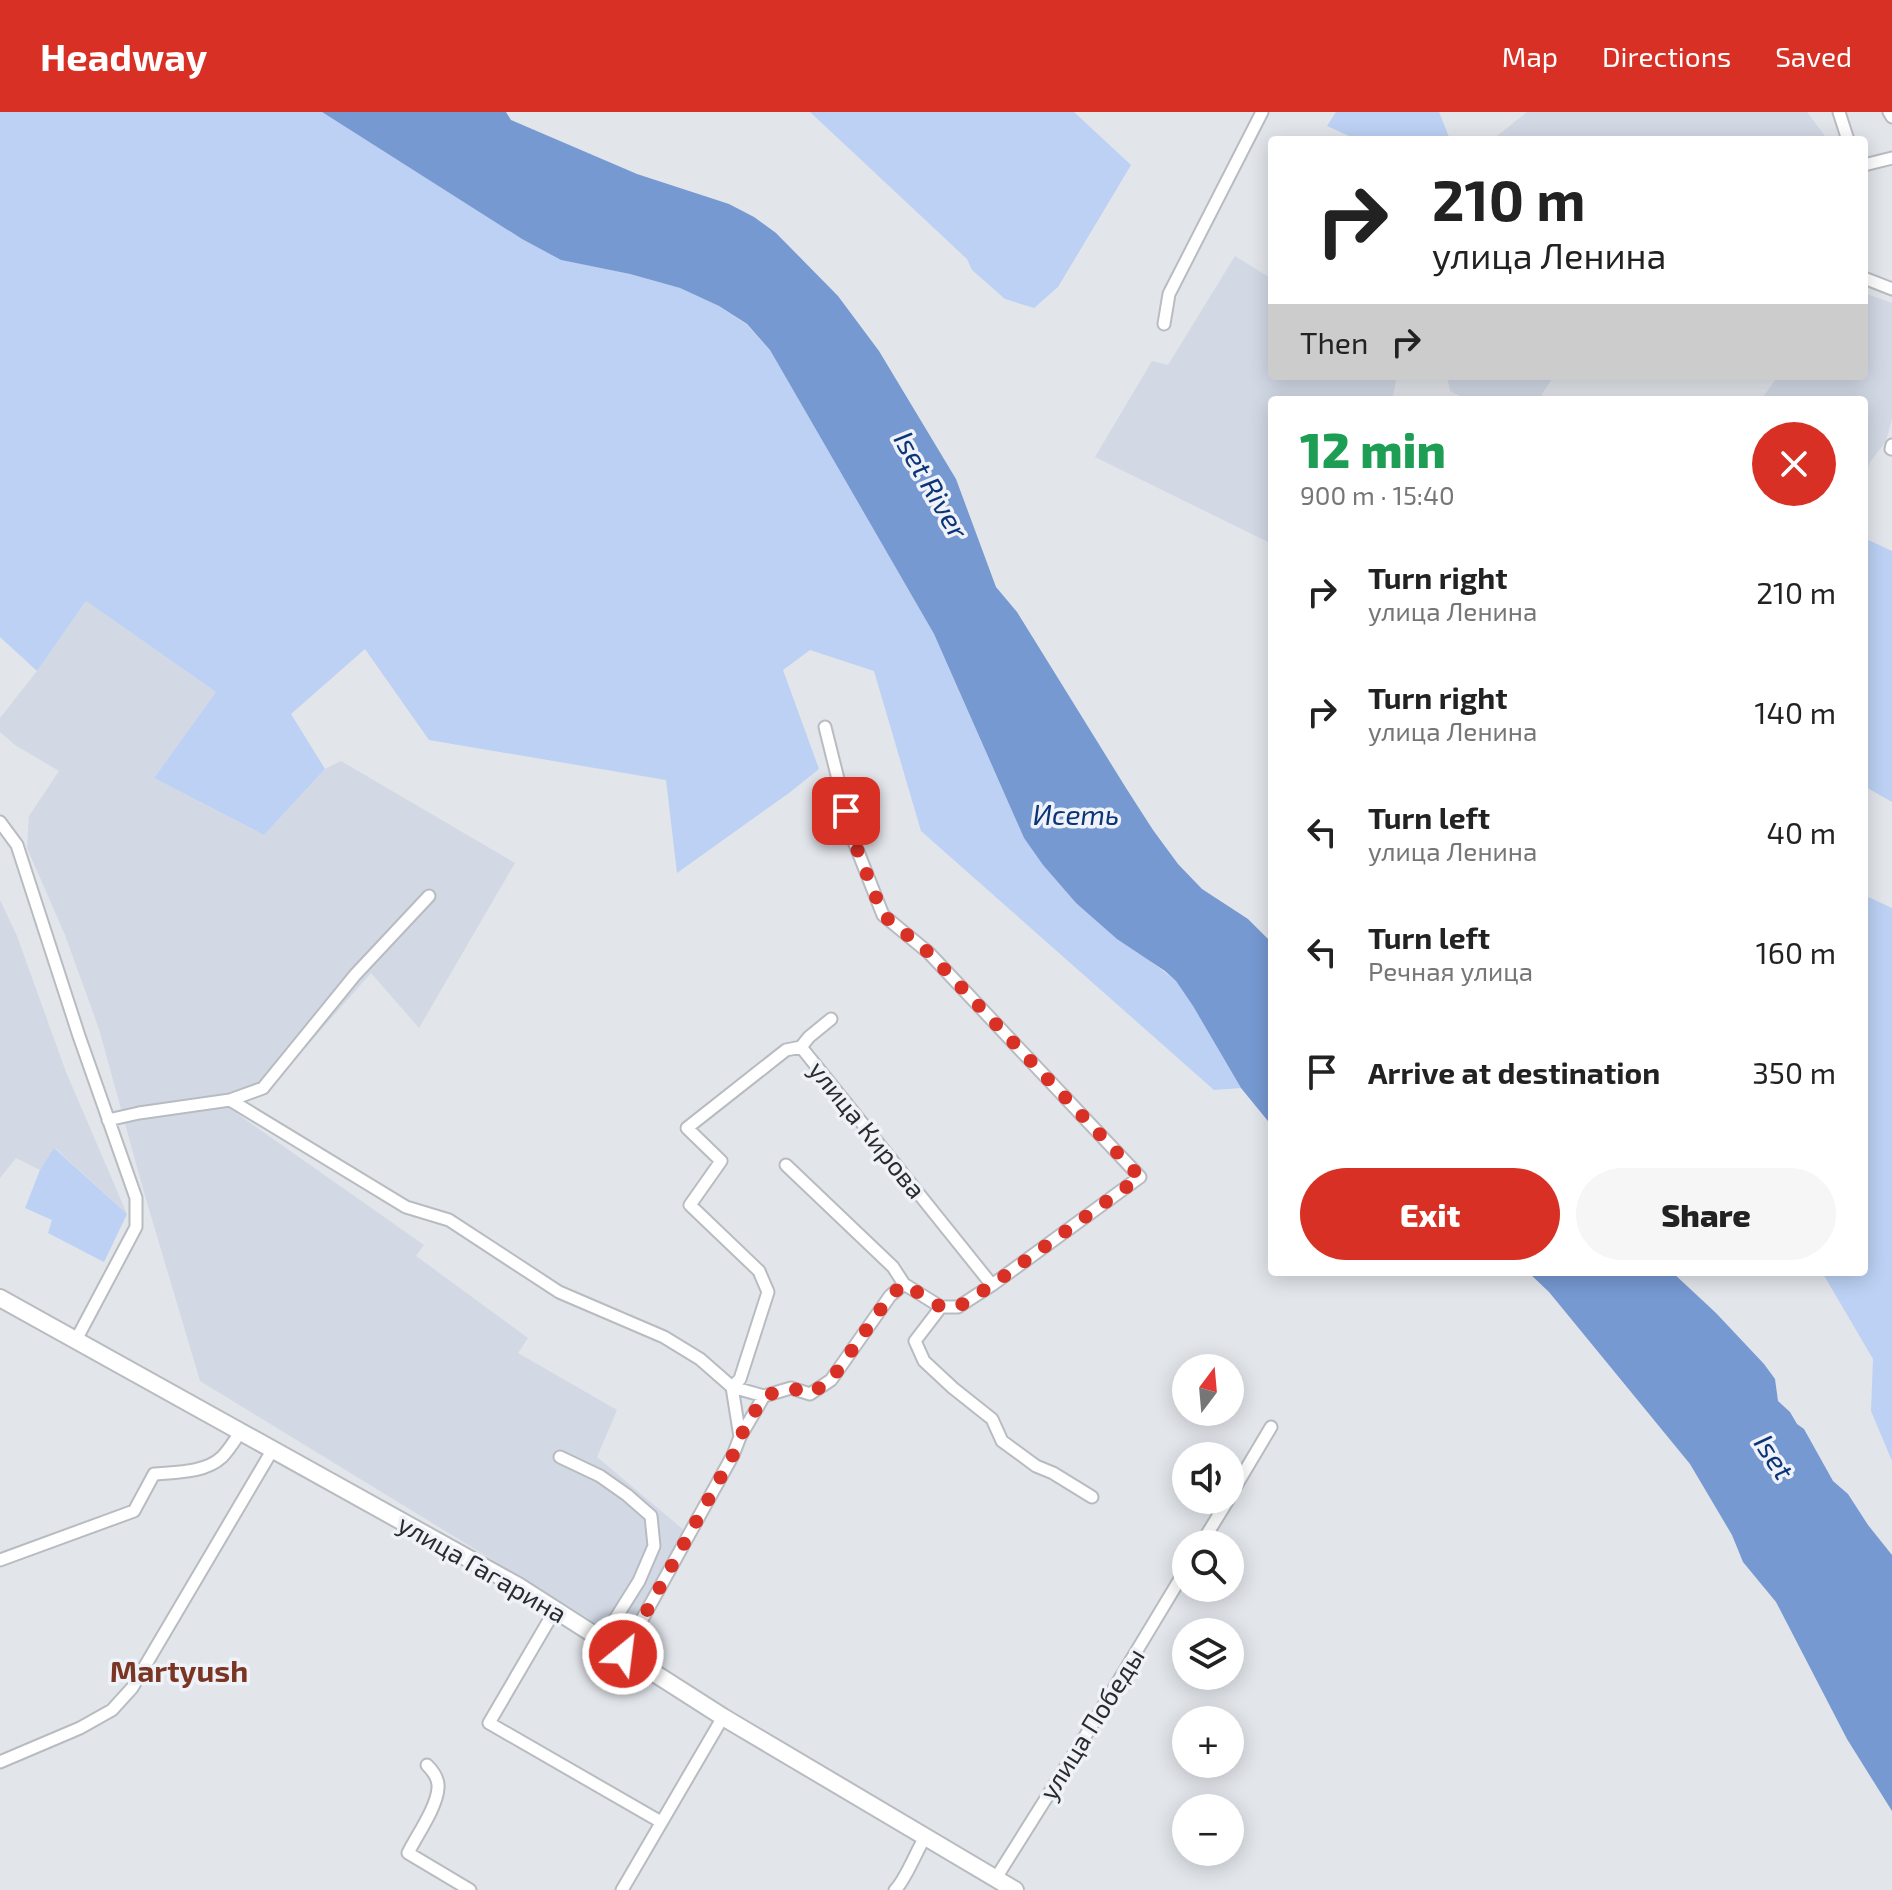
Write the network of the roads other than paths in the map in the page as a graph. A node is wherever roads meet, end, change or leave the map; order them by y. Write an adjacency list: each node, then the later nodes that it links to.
1 (1262, 112): 8 (street)
2 (1839, 112): 3 (street)
3 (1847, 136)
4 (1892, 158): 5 (street)
5 (1868, 164)
6 (1868, 280): 7 (street)
7 (1892, 289)
8 (1164, 324)
9 (825, 727): 18 (street)
10 (0, 822): 15 (street)
11 (429, 896): 14 (street)
12 (831, 1019): 13 (street)
13 (801, 1047): 18 (street, улица Кирова); 22 (street, улица Кирова)
14 (230, 1100): 15 (street); 22 (street)
15 (108, 1120): 21 (street)
16 (786, 1165): 17 (street)
17 (904, 1284): 20 (street); 23 (street)
18 (992, 1285): 20 (street)
19 (0, 1298): 21 (main road, улица Гагарина)
20 (941, 1307): 30 (street)
21 (76, 1340): 25 (main road, улица Гагарина)
22 (732, 1387): 23 (street); 26 (street)
23 (764, 1396): 26 (street)
24 (1271, 1427): 29 (street)
25 (241, 1431): 27 (main road, улица Гагарина); 31 (street)
26 (740, 1437): 35 (street)
27 (273, 1449): 33 (main road, улица Гагарина); 37 (street)
28 (560, 1457): 34 (street)
29 (1244, 1473)
30 (1092, 1497)
31 (0, 1560)
32 (1172, 1592): 41 (street, улица Победы)
33 (555, 1610): 34 (main road, улица Гагарина); 39 (street)
34 (602, 1640): 35 (main road, улица Гагарина)
35 (623, 1654): 36 (main road, улица Гагарина)
36 (723, 1717): 39 (street); 40 (main road, улица Гагарина)
37 (0, 1762)
38 (427, 1765): 42 (street)
39 (661, 1822): 43 (street)
40 (925, 1837): 41 (main road, улица Гагарина); 44 (street)
41 (996, 1878): 45 (main road, улица Гагарина)
42 (470, 1890)
43 (622, 1890)
44 (895, 1890)
45 (1015, 1890)

